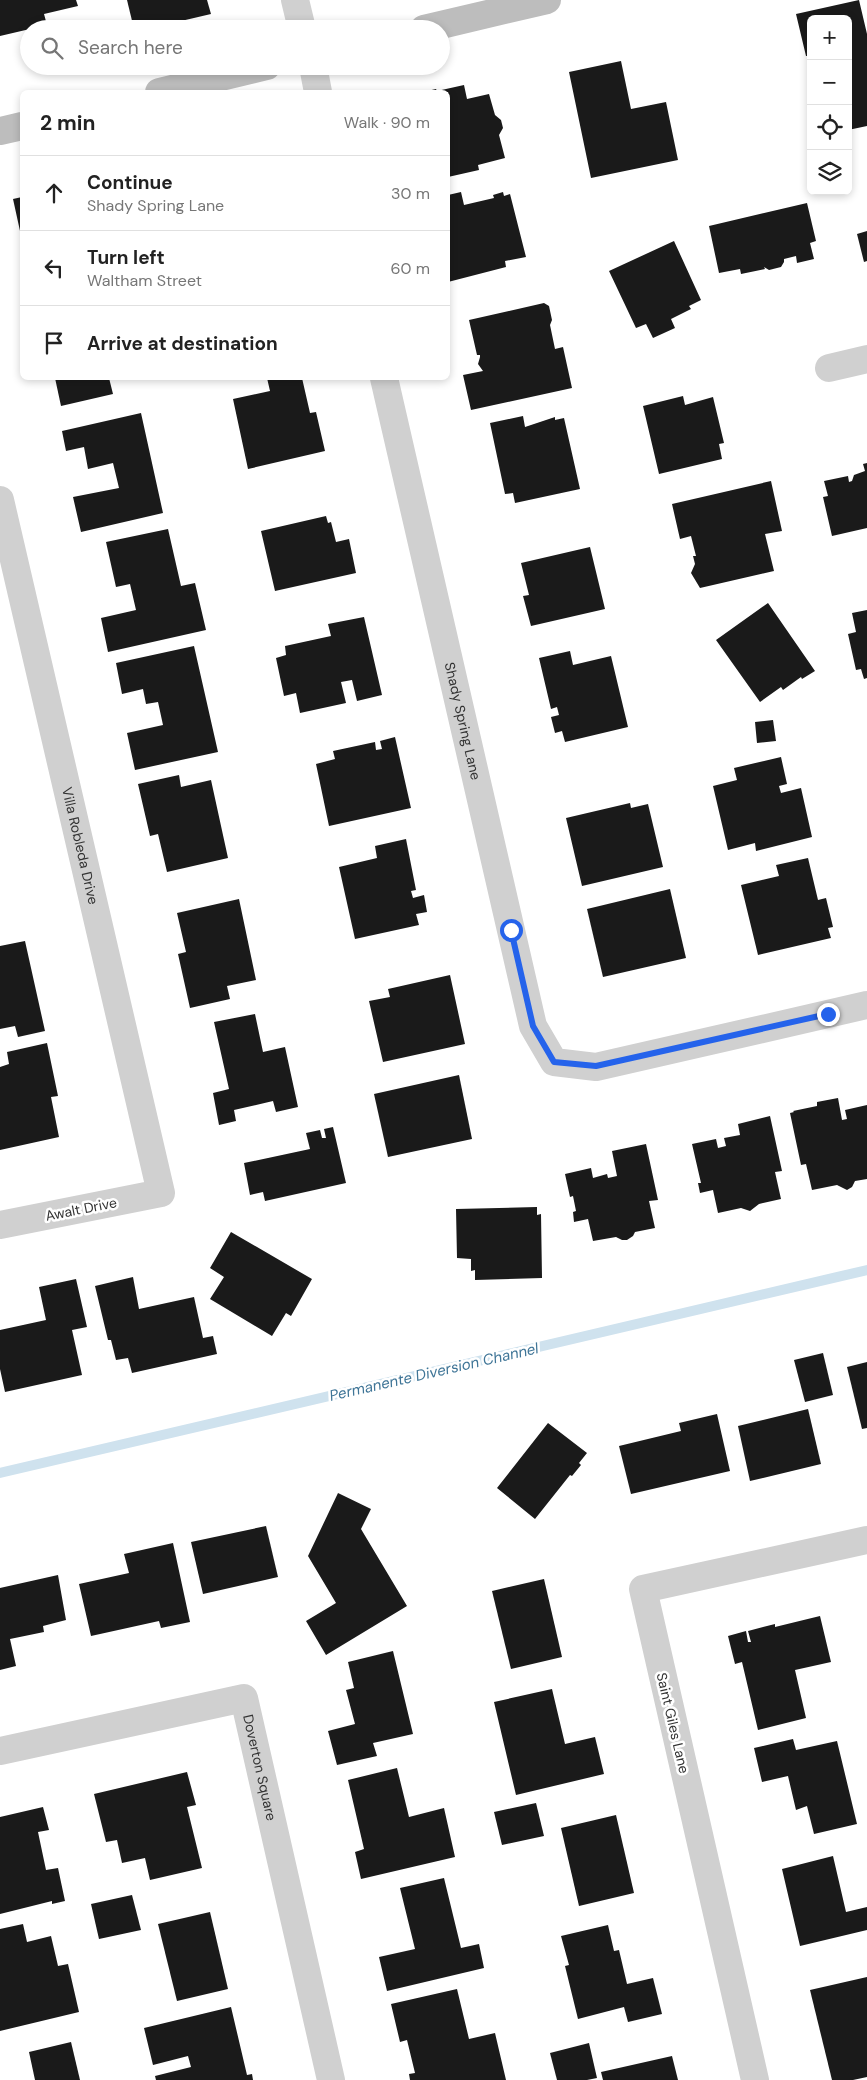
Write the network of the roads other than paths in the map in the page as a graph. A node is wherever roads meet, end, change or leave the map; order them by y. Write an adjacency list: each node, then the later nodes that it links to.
1 (295, 0): 3 (street)
2 (546, 0): 4 (street)
3 (300, 20)
4 (450, 23)
5 (229, 75): 7 (street)
6 (315, 75): 8 (street)
7 (167, 90)
8 (318, 90)
9 (20, 126): 10 (street)
10 (0, 131)
11 (867, 358): 12 (street)
12 (829, 368)
13 (384, 380): 15 (street, Shady Spring Lane)
14 (0, 500): 16 (street, Villa Robleda Drive)
15 (867, 1005)
16 (161, 1193): 17 (street, Awalt Drive)
17 (0, 1225)
18 (867, 1540): 21 (street, Saint Giles Lane)
19 (0, 1751): 20 (street, Doverton Square)
20 (331, 2080)
21 (756, 2080)

